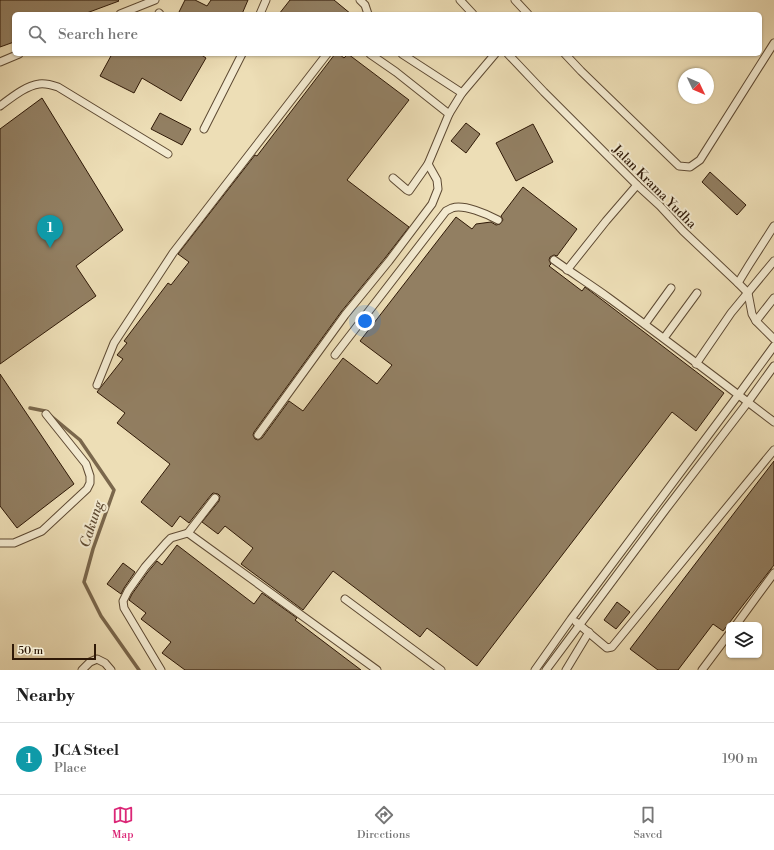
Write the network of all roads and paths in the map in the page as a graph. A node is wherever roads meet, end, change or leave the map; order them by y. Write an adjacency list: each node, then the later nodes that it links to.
1 (155, 0): 6 (lane)
2 (266, 0): 7 (lane)
3 (360, 0): 8 (lane)
4 (460, 0): 9 (lane)
5 (515, 0): 10 (lane)
6 (125, 12)
7 (261, 12)
8 (367, 12)
9 (471, 12)
10 (526, 12)
11 (774, 43): 19 (lane)
12 (14, 56): 20 (lane)
13 (241, 56): 24 (lane)
14 (325, 56): 47 (lane)
15 (373, 56): 23 (lane)
16 (405, 56): 21 (lane)
17 (492, 56): 21 (lane)
18 (510, 56): 28 (lane, Jalan Krama Yudha)
19 (567, 56)
20 (0, 62)
21 (462, 93): 23 (lane)
22 (0, 106): 25 (lane)
23 (449, 114): 26 (lane)
24 (204, 129)
25 (168, 154)
26 (428, 164): 27 (lane); 52 (lane)
27 (393, 178)
28 (636, 185): 33 (lane); 34 (lane, Jalan Krama Yudha)
29 (498, 220): 44 (lane)
30 (774, 226): 34 (lane)
31 (554, 260): 33 (lane)
32 (774, 261): 36 (lane)
33 (567, 270): 40 (lane)
34 (738, 283): 36 (lane, Jalan Krama Yudha)
35 (671, 288): 40 (lane)
36 (748, 293): 39 (lane); 45 (lane)
37 (697, 294): 41 (lane)
38 (774, 298): 39 (lane)
39 (756, 322): 42 (lane)
40 (645, 324): 41 (lane)
41 (664, 338): 45 (lane)
42 (774, 339)
43 (774, 346): 48 (lane)
44 (335, 355)
45 (696, 364): 48 (lane)
46 (774, 366): 49 (lane)
47 (97, 386)
48 (739, 394): 49 (lane); 59 (lane)
49 (748, 402): 51 (lane); 61 (lane)
50 (46, 414): 56 (lane)
51 (774, 422)
52 (258, 435)
53 (774, 450): 62 (lane)
54 (215, 498): 55 (lane)
55 (188, 533): 67 (lane); 68 (lane)
56 (0, 543)
57 (774, 573): 60 (lane)
58 (345, 599): 64 (lane)
59 (571, 618): 61 (lane); 70 (lane)
60 (738, 622)
61 (580, 625): 62 (lane); 71 (lane)
62 (589, 632): 72 (lane)
63 (726, 638): 73 (lane)
64 (430, 667): 69 (lane)
65 (82, 670): 66 (lane)
66 (110, 670)
67 (161, 670)
68 (377, 670)
69 (441, 670)
70 (535, 670)
71 (546, 670)
72 (566, 670)
73 (702, 670)

